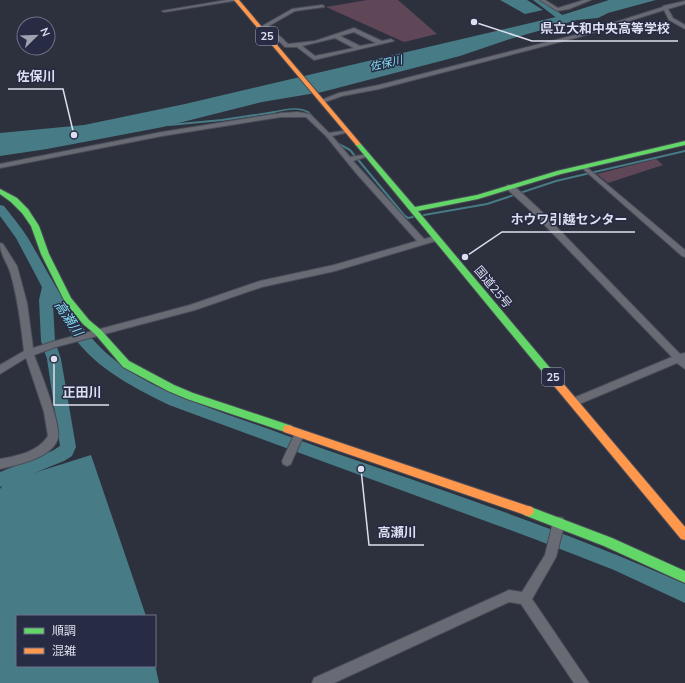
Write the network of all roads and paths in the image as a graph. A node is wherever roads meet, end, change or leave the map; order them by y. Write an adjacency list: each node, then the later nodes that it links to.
1 (236, 0): 9 (street); 13 (main road, 国道25号 / 25)
2 (317, 0): 13 (street)
3 (542, 0): 4 (street)
4 (589, 0)
5 (685, 2): 6 (street)
6 (676, 5): 7 (street); 8 (street)
7 (685, 7)
8 (665, 8): 11 (street); 21 (street)
9 (164, 11)
10 (360, 27): 12 (street)
11 (685, 27)
12 (354, 30): 14 (street); 17 (street)
13 (262, 31): 18 (street); 21 (main road, 国道25号 / 25)
14 (336, 36): 15 (street); 19 (street)
15 (320, 39): 18 (street); 20 (street)
16 (391, 41): 17 (street)
17 (381, 43): 19 (street)
18 (298, 45): 20 (street)
19 (359, 48): 20 (street)
20 (339, 52)
21 (320, 99): 22 (main road, 国道25号 / 25)
22 (347, 131): 23 (street); 25 (main road, 国道25号 / 25)
23 (328, 135): 26 (street); 27 (street)
24 (685, 143): 28 (main road)
25 (367, 155): 26 (street); 31 (main road, 国道25号 / 25)
26 (348, 160): 33 (street)
27 (0, 166)
28 (584, 167): 29 (main road); 35 (street)
29 (510, 187): 31 (main road); 38 (street)
30 (0, 191): 36 (main road)
31 (416, 214): 32 (main road, 国道25号 / 25)
32 (436, 238): 33 (street); 40 (main road, 国道25号 / 25)
33 (422, 242): 36 (street)
34 (0, 246): 37 (street)
35 (685, 254)
36 (96, 333): 37 (street); 41 (main road)
37 (29, 352): 39 (street); 43 (street)
38 (683, 360): 40 (street)
39 (0, 370)
40 (574, 402): 45 (main road, 国道25号 / 25)
41 (300, 434): 42 (street); 44 (main road)
42 (287, 461)
43 (0, 464)
44 (558, 524): 46 (main road); 47 (street)
45 (685, 535)
46 (685, 577)
47 (525, 599): 48 (street); 49 (street)
48 (319, 683)
49 (582, 683)

